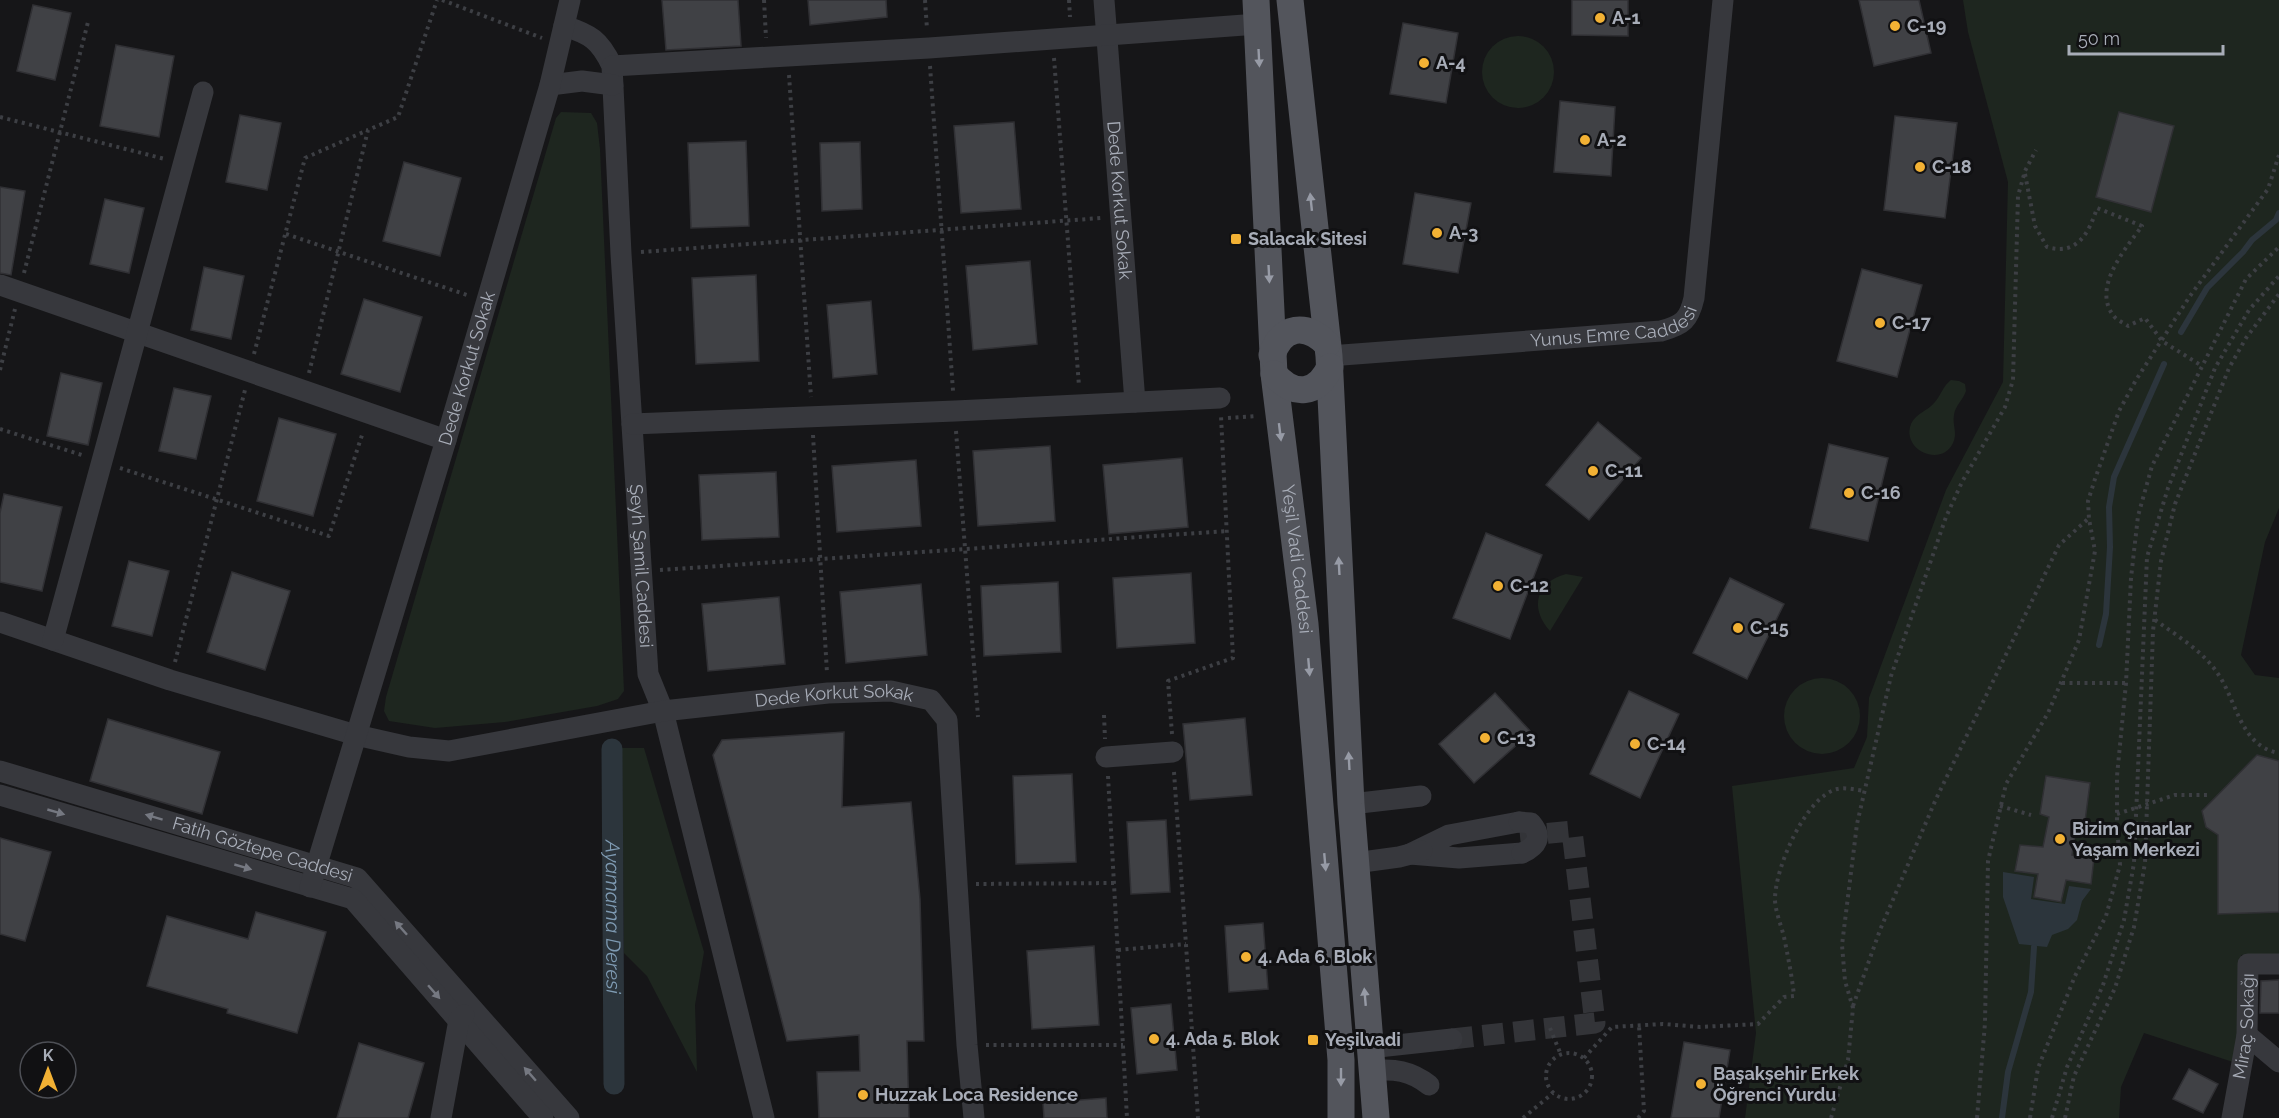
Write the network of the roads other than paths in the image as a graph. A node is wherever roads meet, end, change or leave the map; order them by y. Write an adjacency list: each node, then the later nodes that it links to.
1 (570, 0): 6 (street, Dede Korkut Sokak)
2 (1104, 0): 7 (street, Dede Korkut Sokak)
3 (1290, 0): 13 (main road, Yeşil Vadi Caddesi, one-way to 3)
4 (1723, 0): 13 (street, Yunus Emre Caddesi)
5 (1257, 12): 7 (street); 14 (main road, Yeşil Vadi Caddesi, one-way to 14)
6 (562, 35): 8 (street, Şeyh Şamil Caddesi); 9 (street, Dede Korkut Sokak)
7 (1108, 35): 8 (street); 15 (street, Dede Korkut Sokak)
8 (613, 75): 9 (street); 17 (street, Şeyh Şamil Caddesi)
9 (550, 85): 18 (street, Dede Korkut Sokak)
10 (203, 92): 12 (street)
11 (10, 288): 12 (street)
12 (137, 332): 18 (street); 20 (street)
13 (1328, 356): 14 (main road); 14 (main road); 28 (main road, Yeşil Vadi Caddesi, one-way to 13)
14 (1273, 364): 46 (main road, Yeşil Vadi Caddesi, one-way to 46)
15 (1135, 402): 16 (street); 17 (street)
16 (1220, 408)
17 (632, 424): 21 (street, Şeyh Şamil Caddesi)
18 (446, 440): 22 (street, Dede Korkut Sokak)
19 (0, 622): 20 (street, Dede Korkut Sokak)
20 (53, 640): 22 (street, Dede Korkut Sokak)
21 (663, 711): 22 (street, Dede Korkut Sokak); 44 (street, Şeyh Şamil Caddesi); 45 (street, Dede Korkut Sokak)
22 (356, 735): 32 (street)
23 (1173, 752): 24 (street)
24 (1106, 757)
25 (0, 771): 32 (street, Fatih Göztepe Caddesi, one-way to 25)
26 (0, 795): 33 (street, Fatih Göztepe Caddesi, one-way to 33)
27 (1421, 796): 28 (street)
28 (1351, 804): 31 (main road, Yeşil Vadi Caddesi)
29 (1448, 845): 30 (street)
30 (1410, 854): 30 (street, bridge); 31 (street)
31 (1355, 863): 38 (main road, Yeşil Vadi Caddesi, one-way to 31)
32 (316, 865): 33 (street); 35 (street, Fatih Göztepe Caddesi, one-way to 32)
33 (310, 887): 35 (street, Fatih Göztepe Caddesi, one-way to 35)
34 (2279, 964): 36 (street, Miraç Sokağı)
35 (465, 1014): 41 (street); 42 (street, Fatih Göztepe Caddesi); 43 (street, Fatih Göztepe Caddesi, one-way to 35)
36 (2247, 1035): 39 (street); 48 (street, Miraç Sokağı)
37 (1452, 1039): 38 (street)
38 (1370, 1059): 40 (street); 47 (main road, Yeşil Vadi Caddesi)
39 (2279, 1062)
40 (1429, 1085)
41 (441, 1118)
42 (543, 1118)
43 (569, 1118)
44 (764, 1118)
45 (974, 1118)
46 (1341, 1118)
47 (1376, 1118)
48 (2232, 1118)

